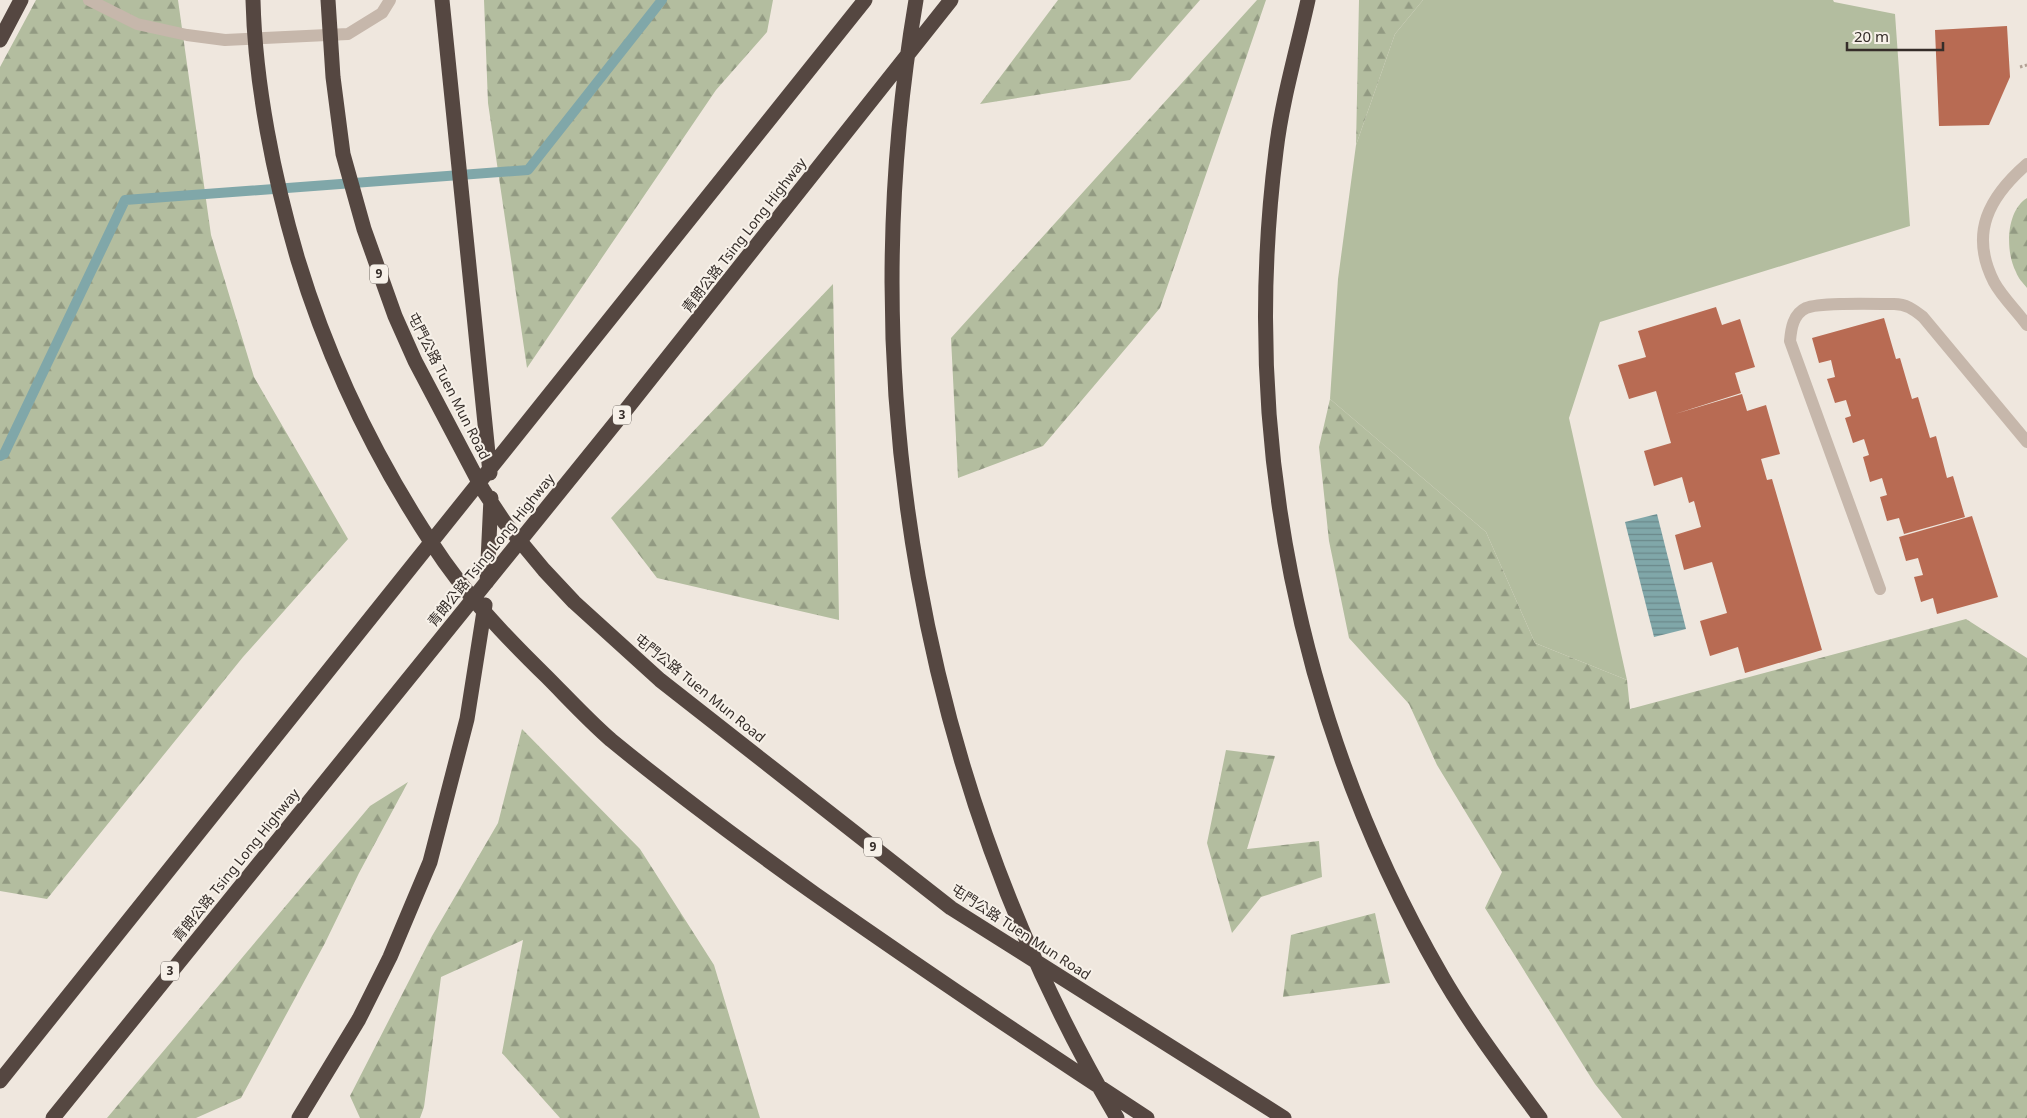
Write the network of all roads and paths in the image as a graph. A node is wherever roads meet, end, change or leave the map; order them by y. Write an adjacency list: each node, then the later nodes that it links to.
1 (21, 0): 11 (highway)
2 (90, 0): 5 (lane)
3 (253, 0): 22 (highway)
4 (328, 0): 23 (highway, 屯門公路 Tuen Mun Road / 9)
5 (390, 0)
6 (442, 0): 20 (highway)
7 (865, 0): 18 (highway)
8 (916, 0): 21 (highway)
9 (950, 0): 19 (highway, 青朗公路 Tsing Long Highway / 3)
10 (1308, 0): 24 (highway)
11 (0, 40)
12 (2027, 65): 13 (path)
13 (2020, 67)
14 (2027, 164): 15 (lane)
15 (2027, 324)
16 (2027, 442): 17 (lane)
17 (1880, 589)
18 (0, 1081)
19 (53, 1118)
20 (299, 1118)
21 (1118, 1118)
22 (1147, 1118)
23 (1284, 1118)
24 (1540, 1118)

